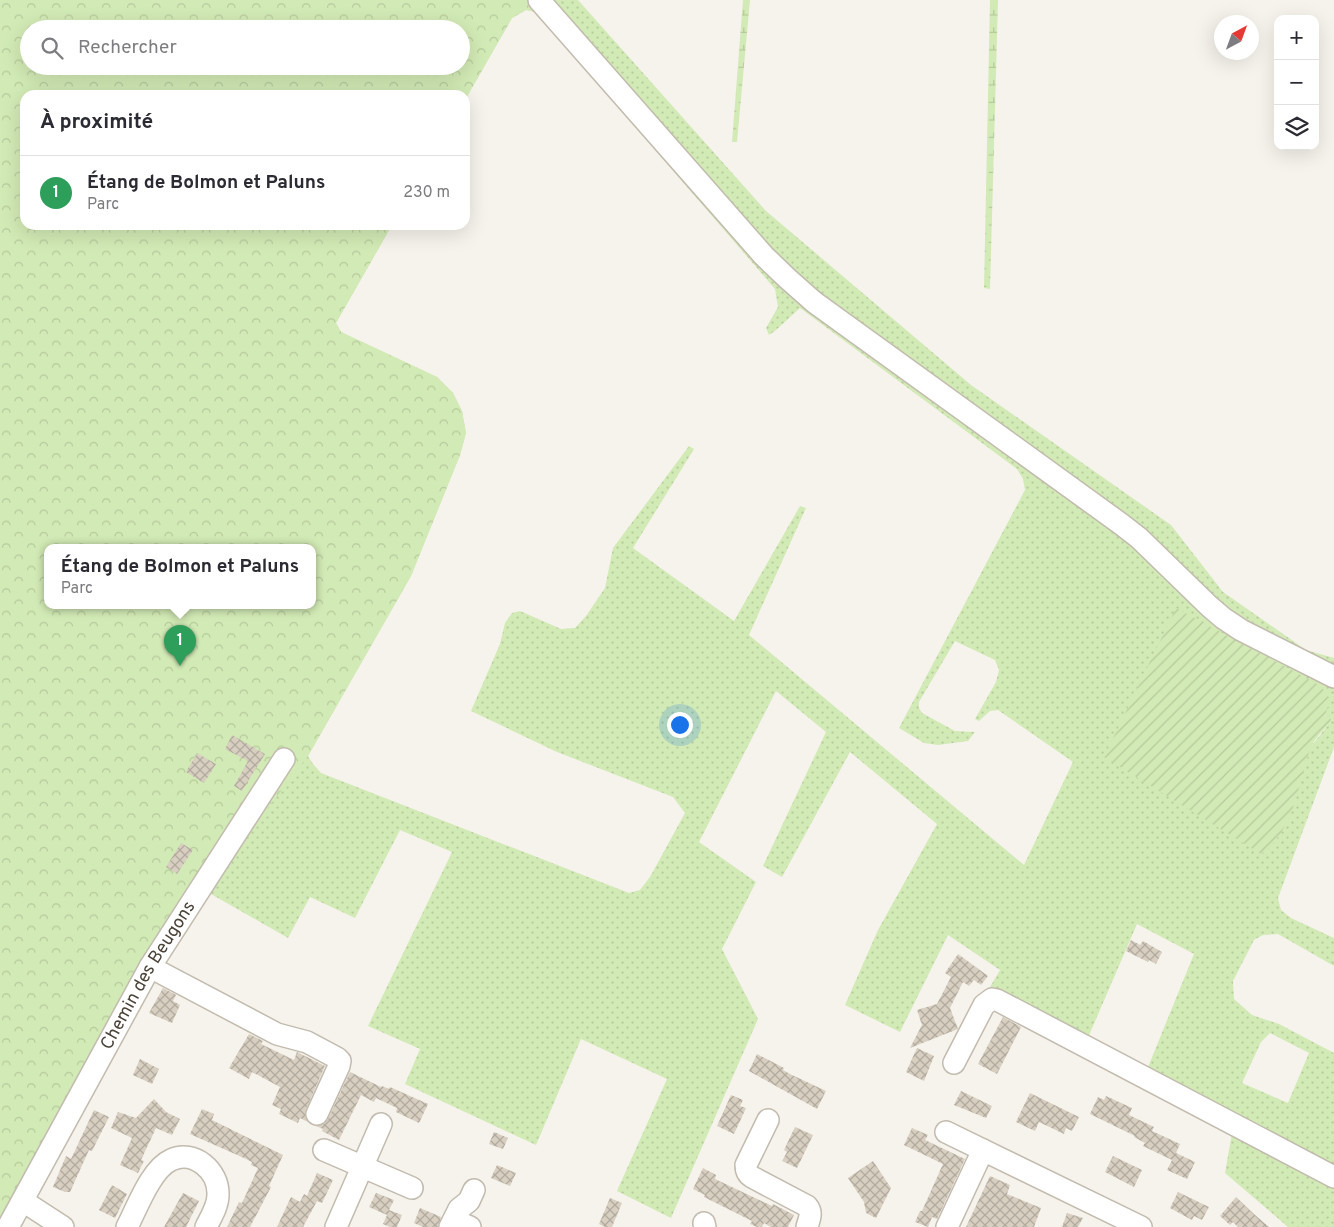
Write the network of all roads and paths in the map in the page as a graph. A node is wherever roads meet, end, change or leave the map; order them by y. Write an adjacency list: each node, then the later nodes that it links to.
1 (539, 0): 2 (street)
2 (1334, 677)
3 (284, 759): 4 (street, Chemin des Beugons)
4 (150, 967): 6 (street); 16 (street, Chemin des Beugons)
5 (954, 1063): 13 (street)
6 (317, 1114)
7 (768, 1120): 23 (street)
8 (381, 1124): 12 (street)
9 (946, 1132): 11 (street)
10 (324, 1150): 12 (street)
11 (983, 1150): 24 (street); 25 (street)
12 (362, 1167): 14 (street); 22 (street)
13 (1334, 1177)
14 (412, 1188)
15 (474, 1190): 17 (street)
16 (23, 1201): 18 (street, Chemin des Beugons); 19 (street)
17 (458, 1224)
18 (8, 1227)
19 (62, 1227)
20 (127, 1227): 21 (street)
21 (206, 1227)
22 (336, 1227)
23 (806, 1227)
24 (947, 1227)
25 (1141, 1227)

